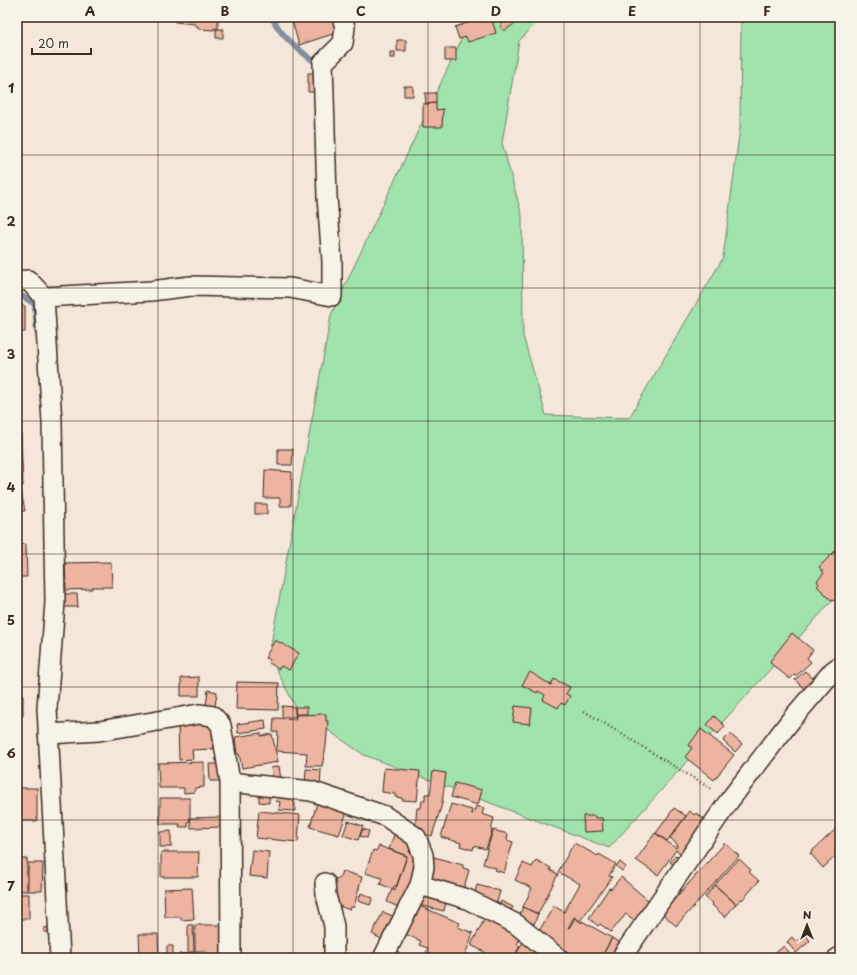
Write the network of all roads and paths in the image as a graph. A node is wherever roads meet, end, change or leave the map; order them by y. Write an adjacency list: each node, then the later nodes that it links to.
1 (342, 17): 3 (street)
2 (17, 281): 3 (street)
3 (44, 297): 6 (street)
4 (840, 666): 16 (street)
5 (584, 711): 7 (path)
6 (48, 734): 8 (street); 11 (street)
7 (696, 779)
8 (230, 782): 10 (street); 12 (street)
9 (325, 883): 13 (street)
10 (420, 885): 14 (street); 15 (street)
11 (60, 958)
12 (231, 958)
13 (334, 958)
14 (383, 958)
15 (558, 958)
16 (621, 958)

